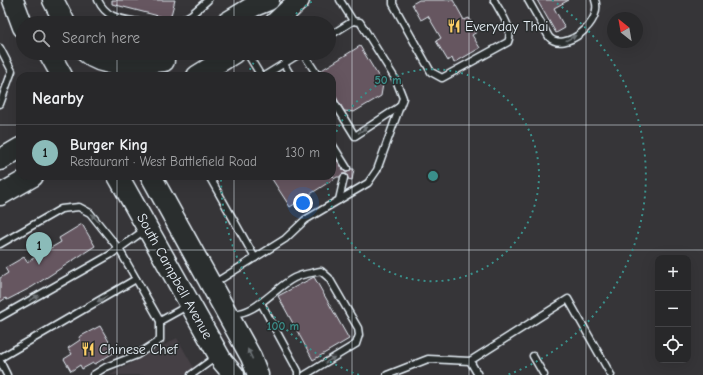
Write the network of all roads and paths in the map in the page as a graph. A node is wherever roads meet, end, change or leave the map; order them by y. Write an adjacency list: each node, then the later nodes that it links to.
1 (13, 0): 13 (main road)
2 (19, 0): 14 (main road)
3 (53, 0): 15 (main road)
4 (98, 0): 16 (lane)
5 (208, 0): 17 (lane)
6 (269, 0): 18 (main road)
7 (299, 0): 19 (main road)
8 (340, 0): 20 (lane)
9 (393, 0): 10 (lane)
10 (494, 0)
11 (528, 0): 12 (lane, one-way to 12)
12 (595, 0)
13 (19, 16)
14 (28, 16)
15 (61, 16)
16 (111, 16)
17 (189, 16)
18 (238, 16)
19 (282, 16)
20 (353, 21): 21 (lane); 45 (lane)
21 (336, 32)
22 (0, 48): 43 (lane)
23 (40, 60): 34 (main road)
24 (53, 60): 35 (main road)
25 (86, 60): 36 (main road)
26 (96, 60): 27 (main road)
27 (152, 60)
28 (166, 60): 37 (main road)
29 (223, 60): 38 (main road)
30 (251, 60): 39 (lane)
31 (291, 60): 33 (lane)
32 (307, 60): 42 (lane)
33 (284, 64): 40 (lane); 41 (lane)
34 (46, 72)
35 (60, 72)
36 (92, 72)
37 (147, 72)
38 (203, 72)
39 (259, 72)
40 (271, 72)
41 (289, 72)
42 (315, 72)
43 (0, 104)
44 (336, 105): 45 (lane, one-way to 45)
45 (399, 107): 57 (lane)
46 (16, 150): 48 (main road)
47 (336, 151): 49 (lane)
48 (0, 160)
49 (346, 168)
50 (344, 178): 57 (lane)
51 (29, 180): 56 (main road)
52 (119, 180): 58 (main road, South Campbell Avenue)
53 (153, 180): 63 (main road, South Campbell Avenue)
54 (167, 180): 63 (main road)
55 (211, 180): 61 (lane)
56 (0, 195)
57 (339, 200): 61 (lane)
58 (148, 228): 60 (lane); 65 (main road, South Campbell Avenue)
59 (0, 244): 60 (lane, one-way to 59)
60 (119, 249): 62 (lane); 67 (lane, one-way to 60)
61 (255, 258): 63 (lane)
62 (136, 279): 68 (lane); 71 (lane, one-way to 71)
63 (210, 282): 66 (main road, South Campbell Avenue)
64 (261, 303): 66 (lane); 78 (lane); 79 (lane, one-way to 64)
65 (190, 304): 68 (lane); 69 (main road, South Campbell Avenue)
66 (227, 312): 77 (main road, South Campbell Avenue, one-way to 66)
67 (0, 317)
68 (160, 321): 74 (lane)
69 (219, 355): 75 (lane); 76 (main road, South Campbell Avenue)
70 (533, 356): 82 (lane)
71 (0, 359): 73 (lane)
72 (470, 361): 80 (lane); 81 (lane); 83 (lane)
73 (7, 375)
74 (93, 375)
75 (191, 375)
76 (234, 375)
77 (258, 375)
78 (298, 375)
79 (305, 375)
80 (387, 375)
81 (478, 375)
82 (544, 375)
83 (611, 375)

